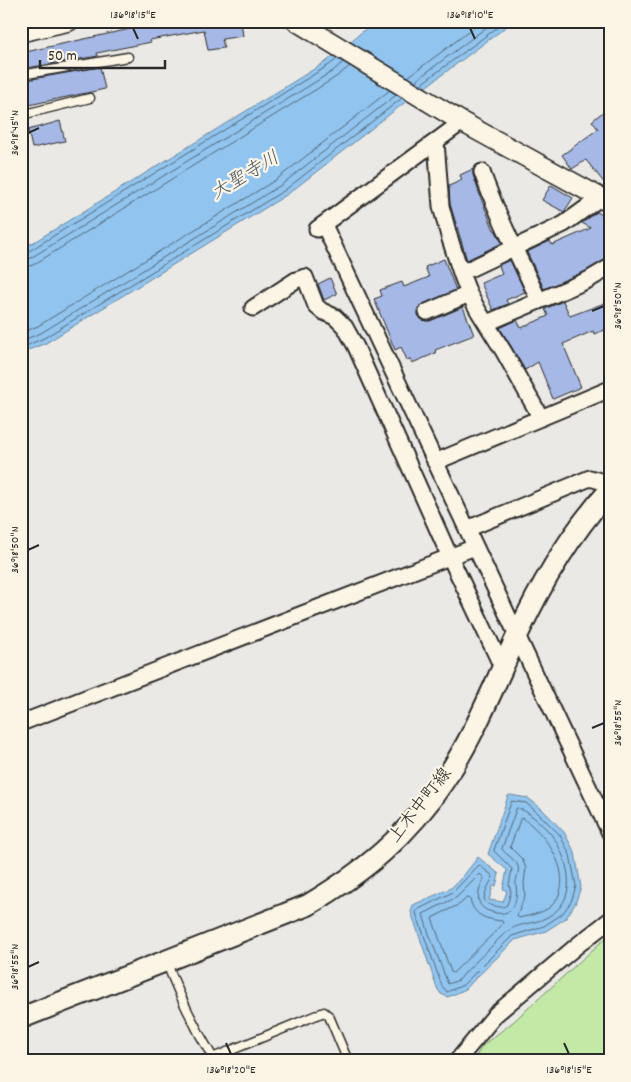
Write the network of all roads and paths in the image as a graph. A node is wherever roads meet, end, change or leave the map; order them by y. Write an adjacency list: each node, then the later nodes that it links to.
1 (69, 21): 3 (street)
2 (297, 22): 8 (street)
3 (21, 32)
4 (128, 57): 5 (lane)
5 (21, 75)
6 (90, 98): 7 (lane)
7 (21, 115)
8 (462, 122): 9 (street); 13 (street)
9 (436, 142): 16 (street); 24 (street)
10 (21, 148): 11 (lane)
11 (21, 154)
12 (482, 172): 14 (street)
13 (605, 200): 14 (street)
14 (516, 248): 16 (street); 18 (street)
15 (610, 267): 18 (street)
16 (461, 273): 17 (street)
17 (469, 294): 20 (street); 21 (street)
18 (539, 302): 21 (street)
19 (253, 308): 29 (street)
20 (427, 312)
21 (486, 323): 23 (street)
22 (610, 389): 23 (street)
23 (541, 418): 24 (street)
24 (435, 462): 27 (street)
25 (610, 484): 27 (street)
26 (610, 490): 30 (main road, 上木中町線)
27 (467, 529): 28 (street)
28 (475, 547): 29 (street); 30 (street)
29 (450, 557): 31 (street); 32 (street)
30 (517, 636): 31 (main road, 上木中町線); 33 (street)
31 (503, 669): 35 (main road, 上木中町線)
32 (21, 723)
33 (610, 833)
34 (610, 920): 39 (street)
35 (166, 961): 36 (main road, 上木中町線); 37 (lane)
36 (21, 1018)
37 (209, 1059): 38 (lane)
38 (348, 1061)
39 (457, 1061)

